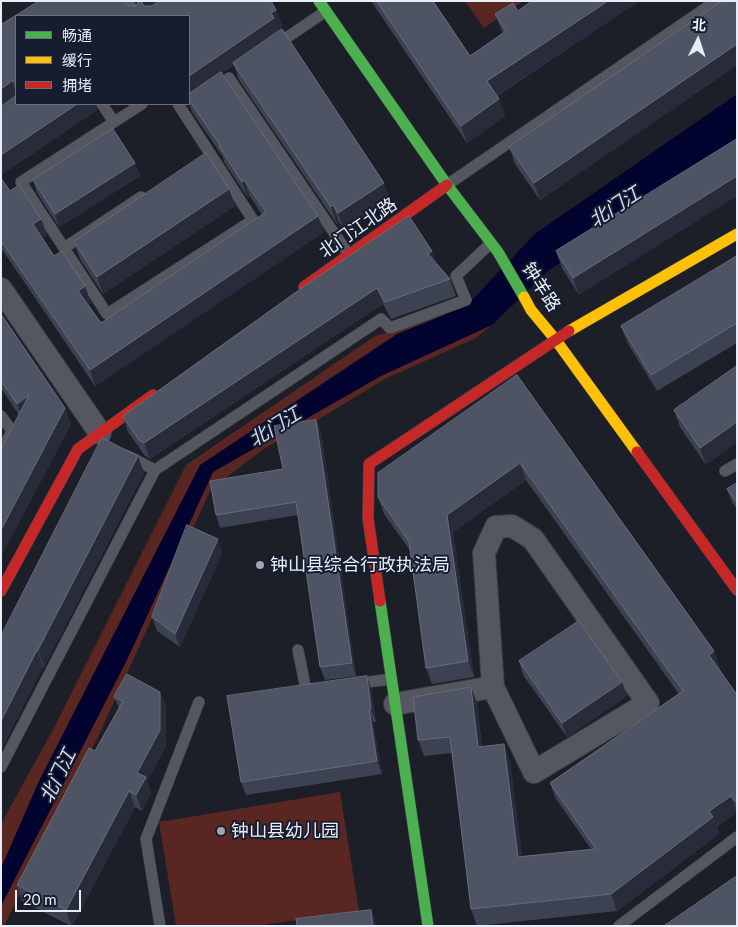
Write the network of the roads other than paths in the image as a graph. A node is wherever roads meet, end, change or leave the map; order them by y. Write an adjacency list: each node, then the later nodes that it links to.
1 (127, 1): 4 (lane)
2 (716, 1): 11 (lane)
3 (322, 6): 5 (lane); 11 (street, 钟羊路)
4 (136, 15)
5 (269, 50)
6 (229, 78): 16 (lane)
7 (103, 105): 10 (lane)
8 (140, 105): 10 (lane)
9 (183, 106): 15 (lane)
10 (114, 122): 15 (lane)
11 (448, 185): 14 (street, 钟羊路); 16 (street, 北门江北路)
12 (153, 189): 15 (lane)
13 (737, 234): 19 (street)
14 (494, 247): 19 (street, 钟羊路); 26 (lane)
15 (64, 248)
16 (350, 255): 18 (street, 北门江北路)
17 (1, 289): 22 (street)
18 (293, 295)
19 (555, 339): 28 (street, 钟羊路); 31 (street)
20 (164, 387): 22 (street)
21 (1, 416): 23 (lane)
22 (98, 438): 29 (street)
23 (1, 452)
24 (119, 452): 26 (lane)
25 (737, 464): 27 (lane)
26 (155, 470): 37 (lane)
27 (724, 471)
28 (737, 590)
29 (1, 591)
30 (298, 650): 34 (lane)
31 (391, 679): 32 (lane); 36 (street)
32 (344, 685)
33 (493, 687): 33 (street); 36 (street)
34 (325, 688)
35 (199, 702): 39 (lane)
36 (395, 704): 40 (street)
37 (1, 767)
38 (737, 837): 41 (lane)
39 (160, 926)
40 (428, 926)
41 (619, 926)

